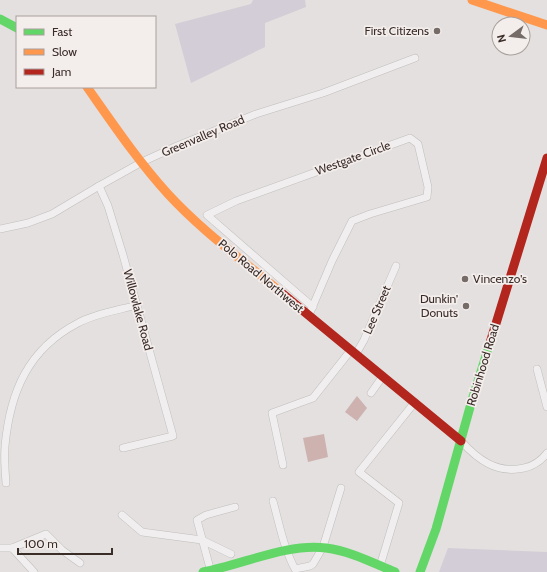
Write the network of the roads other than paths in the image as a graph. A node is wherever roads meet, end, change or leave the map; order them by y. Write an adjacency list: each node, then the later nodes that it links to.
1 (472, 0): 3 (street)
2 (0, 19): 4 (street)
3 (547, 25)
4 (16, 27)
5 (415, 58): 8 (street, Greenvalley Road)
6 (87, 88): 8 (street, Polo Road Northwest)
7 (547, 158): 22 (street, Robinhood Road)
8 (142, 162): 9 (street, Greenvalley Road); 11 (street, Polo Road Northwest)
9 (99, 186): 12 (street, Greenvalley Road); 14 (street, Willowlake Road)
10 (207, 215): 11 (street); 15 (street); 15 (street, Westgate Circle)
11 (200, 225): 15 (street, Polo Road Northwest)
12 (0, 229)
13 (396, 266): 16 (street, Lee Street)
14 (137, 305): 23 (street, Willowlake Road); 26 (street)
15 (311, 311): 16 (street, Polo Road Northwest)
16 (353, 352): 18 (street, Polo Road Northwest); 25 (street, Lee Street)
17 (537, 369): 21 (street)
18 (383, 376): 19 (street); 20 (street, Polo Road Northwest)
19 (371, 393)
20 (415, 402): 22 (street, Polo Road Northwest); 38 (street)
21 (547, 407)
22 (461, 441): 24 (street); 42 (street, Robinhood Road)
23 (123, 448)
24 (547, 453)
25 (282, 465)
26 (6, 483)
27 (341, 488): 32 (street)
28 (273, 500): 35 (street)
29 (235, 507): 31 (street)
30 (122, 515): 31 (street)
31 (202, 540): 36 (street); 40 (street)
32 (323, 547): 35 (street); 35 (street); 38 (street)
33 (0, 548): 34 (street)
34 (12, 548): 37 (street); 39 (street)
35 (287, 550): 40 (street)
36 (231, 554)
37 (80, 563)
38 (380, 566): 41 (street)
39 (34, 572)
40 (208, 572)
41 (395, 572)
42 (420, 572)

